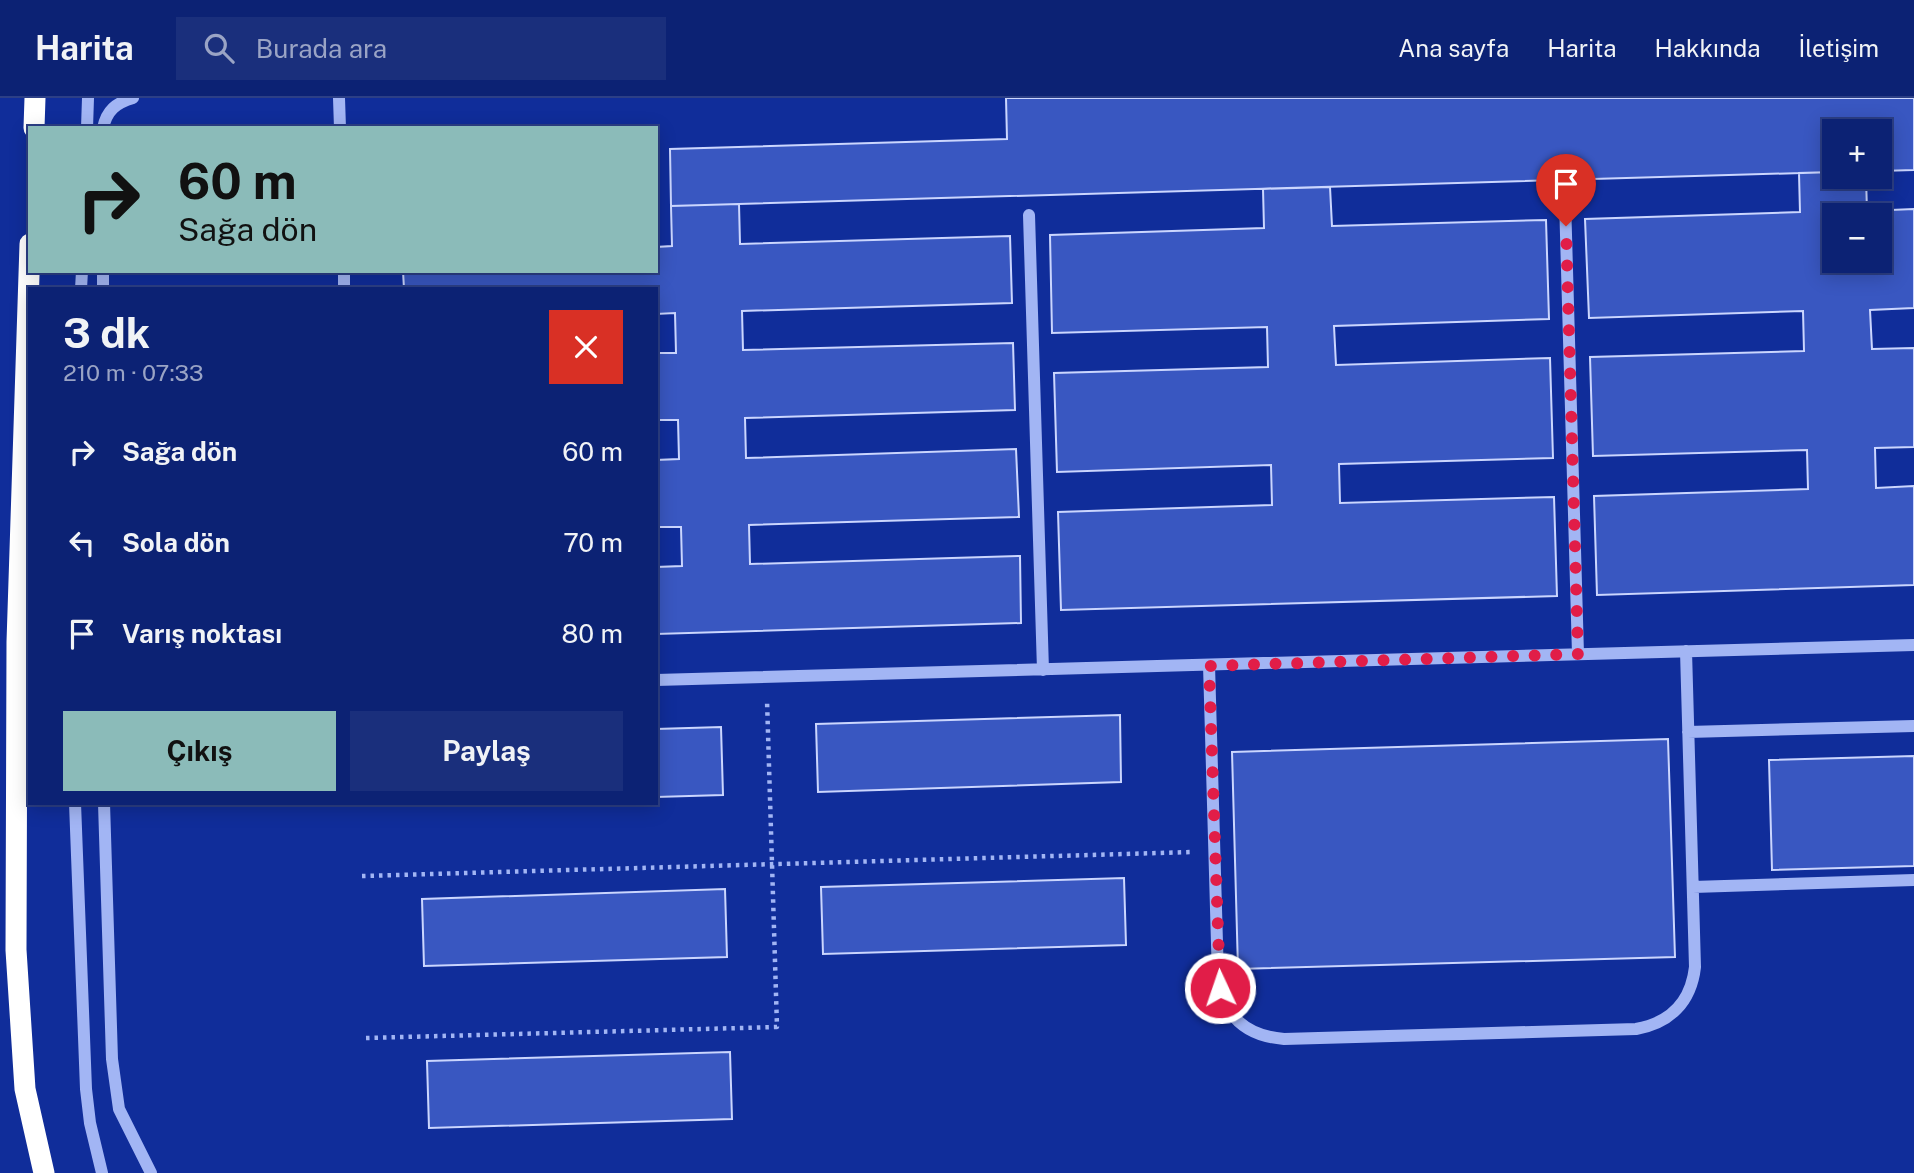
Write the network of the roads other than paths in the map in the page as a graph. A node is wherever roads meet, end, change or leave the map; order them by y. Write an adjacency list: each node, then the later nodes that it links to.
1 (35, 98): 5 (highway)
2 (88, 98): 6 (lane)
3 (132, 98): 7 (lane)
4 (339, 98): 8 (lane)
5 (34, 126)
6 (87, 126)
7 (104, 126)
8 (340, 126)
9 (1565, 200): 14 (lane)
10 (1029, 215): 16 (lane)
11 (28, 305): 24 (highway)
12 (1914, 645): 13 (lane)
13 (1686, 651): 14 (lane); 19 (lane)
14 (1578, 654): 15 (lane)
15 (1209, 666): 16 (lane); 23 (lane)
16 (1043, 670): 17 (lane)
17 (658, 680)
18 (1914, 726): 19 (lane)
19 (1688, 732): 23 (lane)
20 (75, 805): 25 (lane)
21 (104, 805): 26 (lane)
22 (1914, 880): 23 (lane)
23 (1693, 887)
24 (44, 1173)
25 (102, 1173)
26 (150, 1173)

